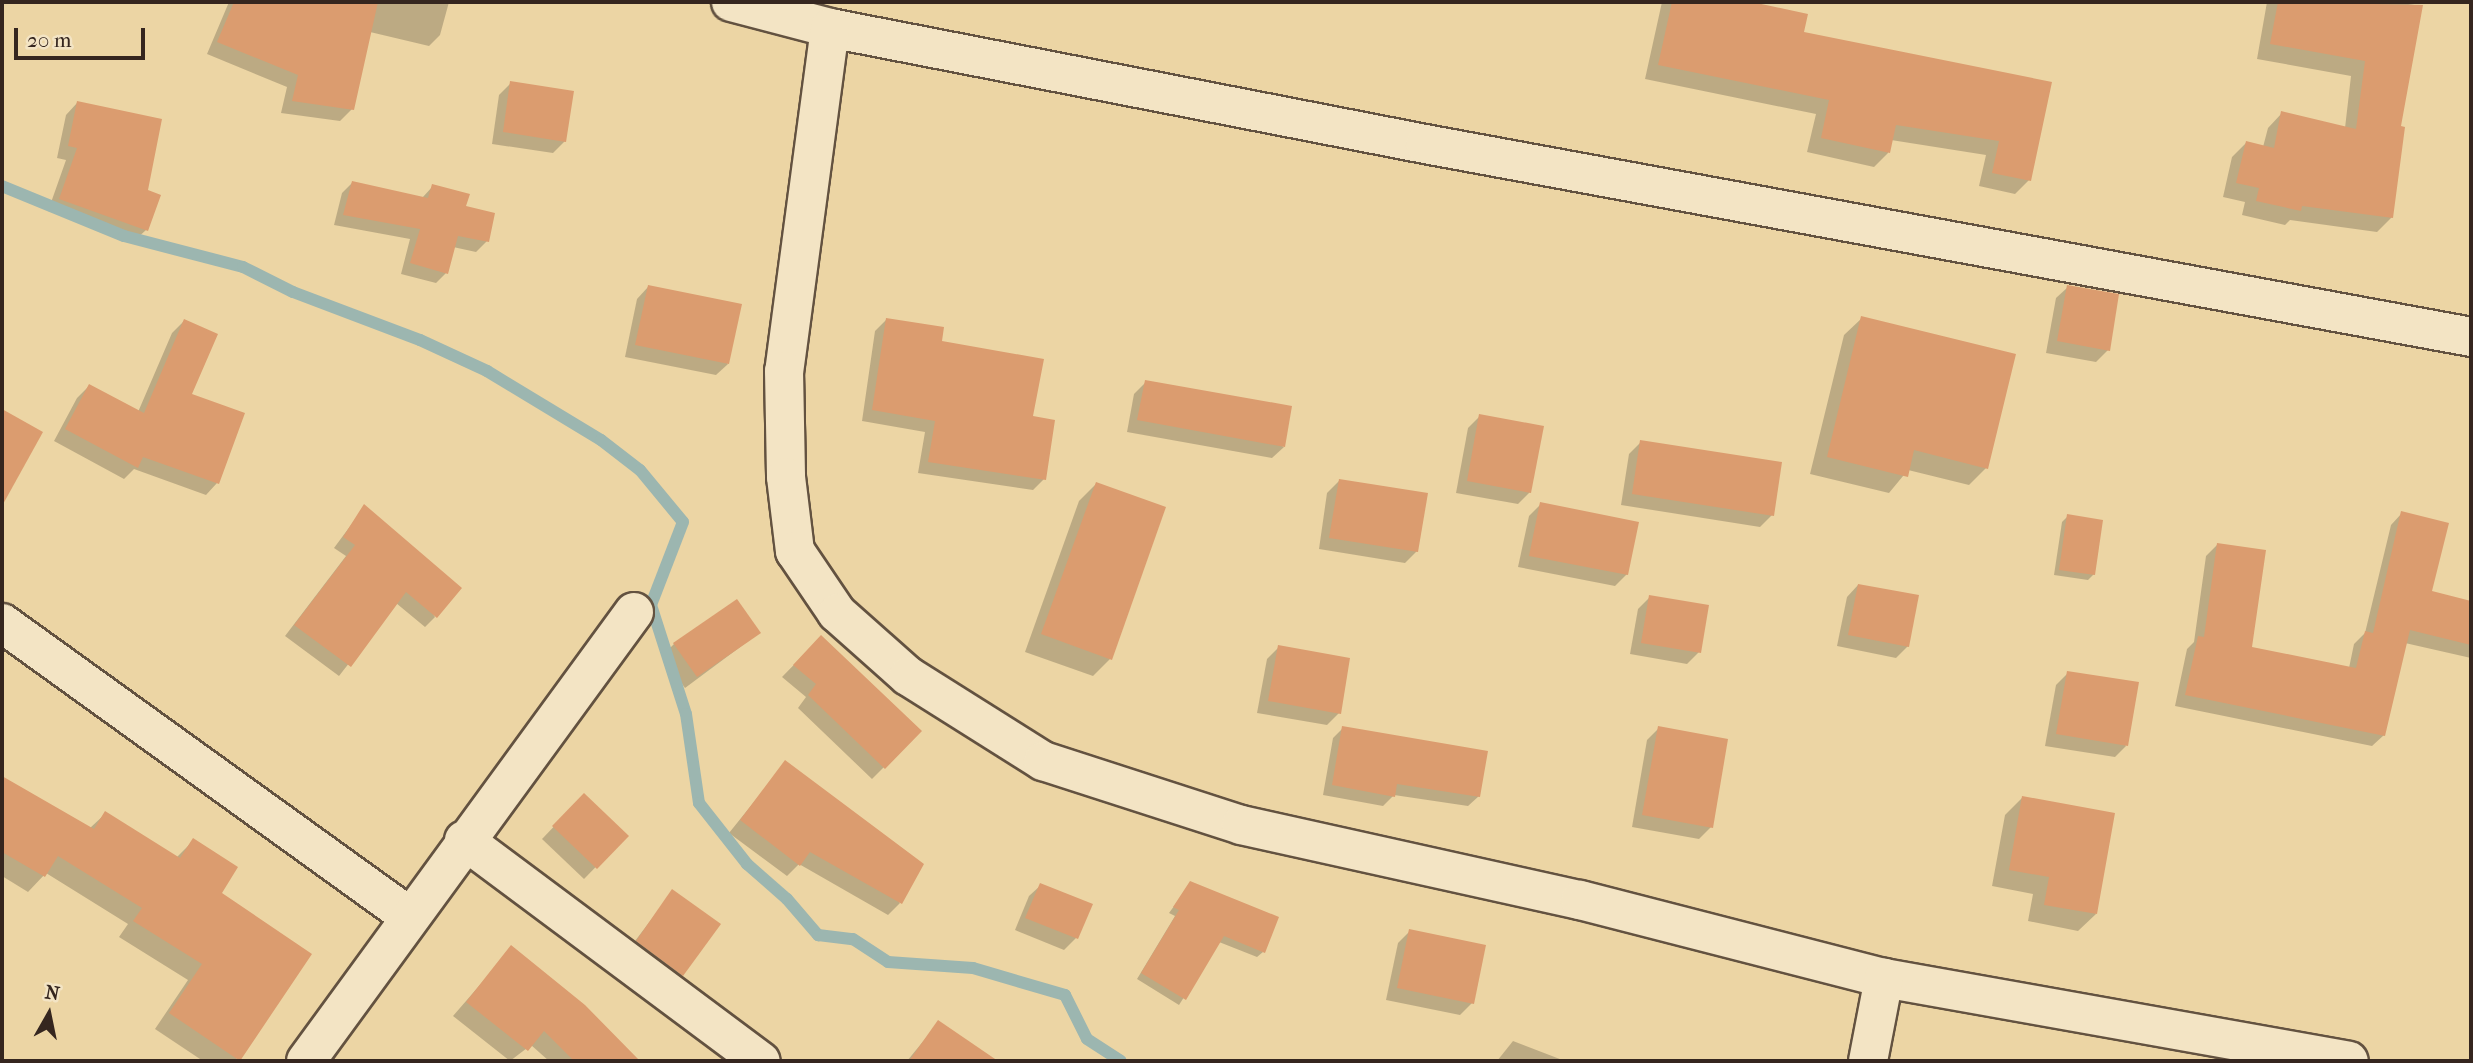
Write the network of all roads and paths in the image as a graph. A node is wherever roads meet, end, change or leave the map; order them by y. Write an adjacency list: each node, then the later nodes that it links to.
1 (731, 2): 2 (street)
2 (830, 28): 3 (street); 8 (street)
3 (2471, 337)
4 (634, 612): 6 (street)
5 (2, 623): 7 (street)
6 (464, 841): 7 (street); 10 (street)
7 (410, 917): 9 (street)
8 (1884, 978): 11 (street); 12 (street)
9 (306, 1061)
10 (761, 1061)
11 (1868, 1061)
12 (2349, 1061)

